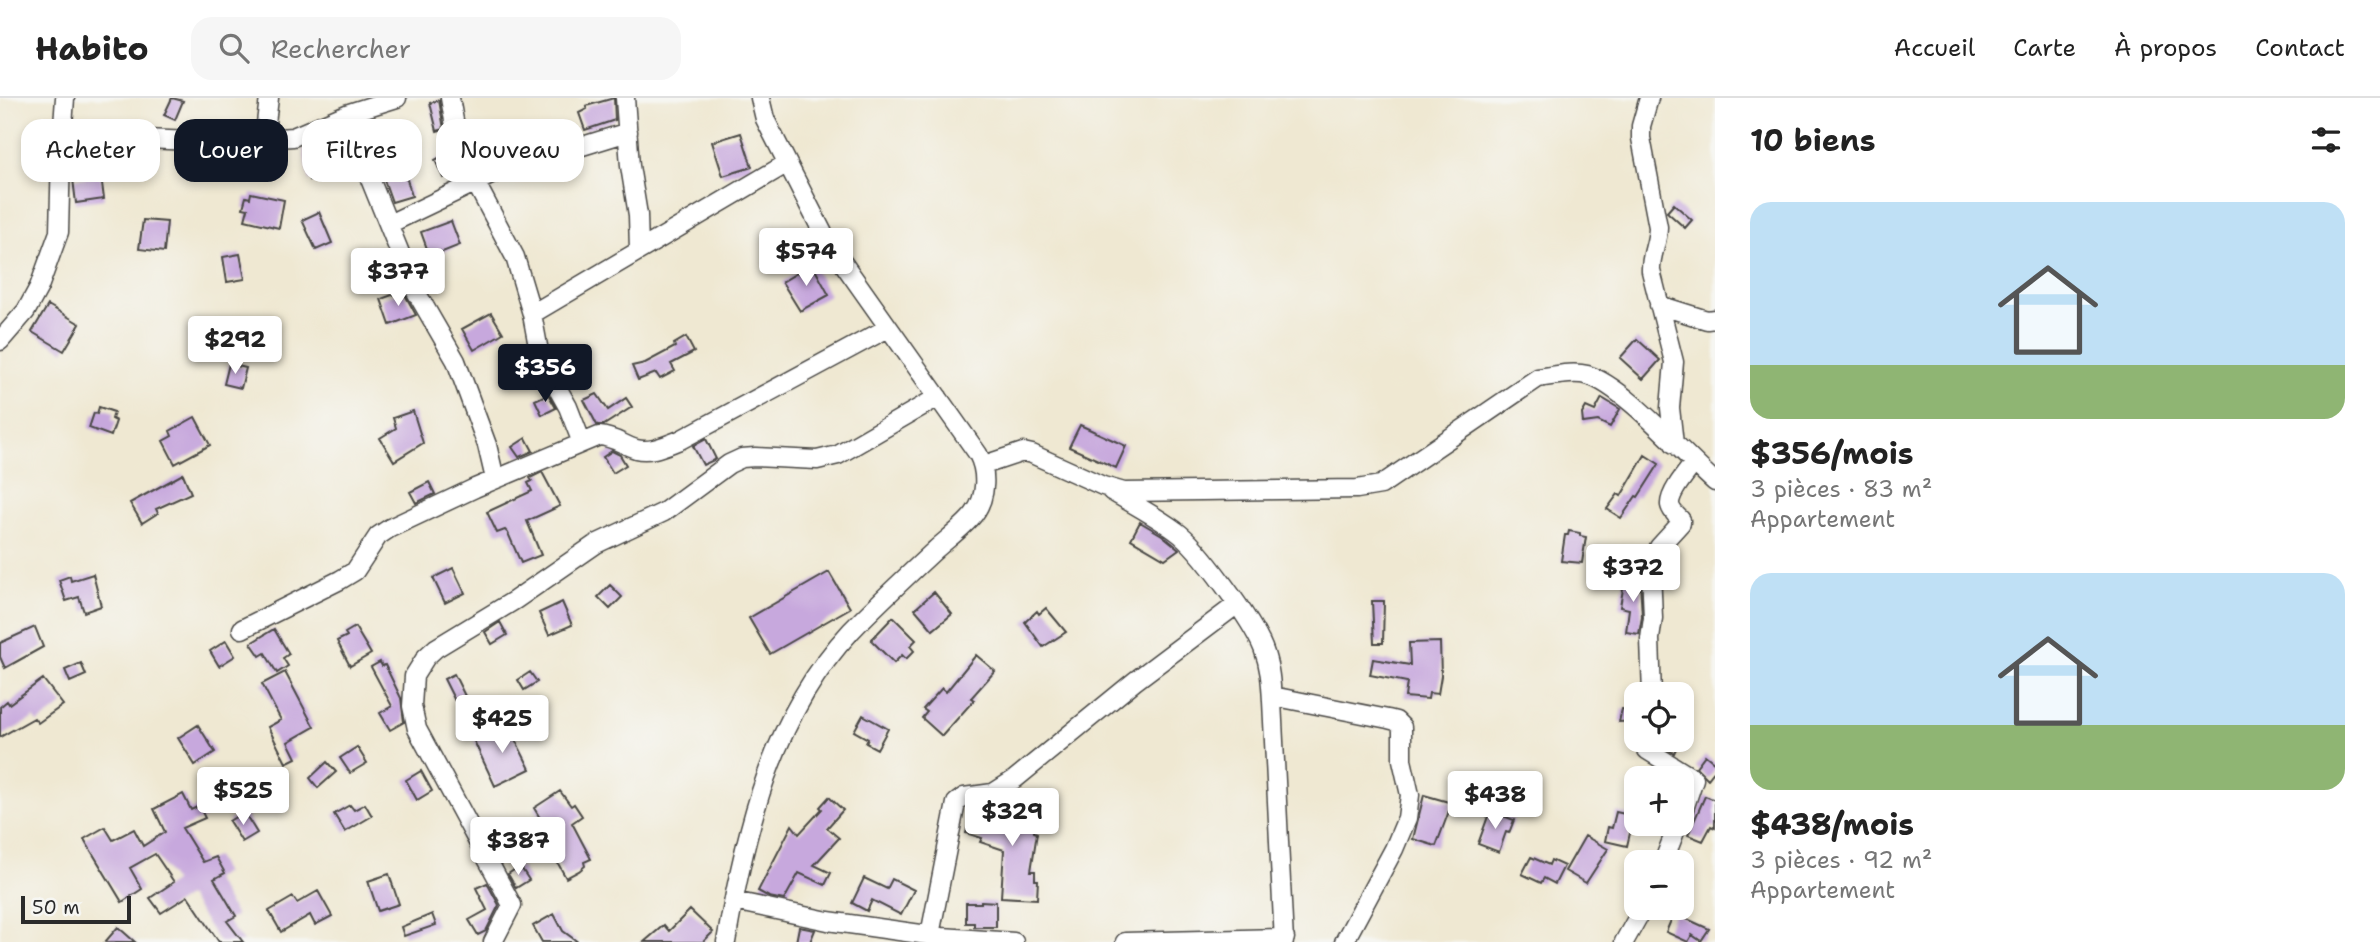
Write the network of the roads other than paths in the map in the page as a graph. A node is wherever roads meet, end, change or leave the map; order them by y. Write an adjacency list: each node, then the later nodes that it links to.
1 (65, 98): 9 (street)
2 (269, 98): 10 (street)
3 (397, 98): 8 (street)
4 (450, 98): 15 (street)
5 (625, 98): 11 (street)
6 (760, 98): 13 (street)
7 (1649, 98): 18 (street)
8 (349, 113): 12 (street); 16 (street)
9 (63, 119)
10 (266, 119)
11 (628, 132): 15 (street); 17 (street)
12 (288, 138)
13 (786, 164): 17 (street); 21 (street)
14 (60, 182): 22 (street)
15 (476, 183): 16 (street); 19 (street)
16 (388, 224): 28 (street)
17 (639, 250): 19 (street)
18 (1659, 304): 20 (street); 25 (street)
19 (532, 314): 24 (street)
20 (1715, 319)
21 (888, 328): 23 (street); 24 (street)
22 (0, 341)
23 (938, 397): 27 (street); 41 (street)
24 (582, 443): 28 (street)
25 (1674, 444): 26 (street); 30 (street)
26 (1694, 463): 29 (street); 33 (street)
27 (984, 465): 30 (street); 37 (street)
28 (495, 480): 32 (street)
29 (1715, 482)
30 (1103, 486): 31 (street)
31 (1236, 605): 34 (street); 39 (street)
32 (242, 629)
33 (1651, 682)
34 (1272, 696): 40 (street); 45 (street)
35 (1650, 752): 36 (street)
36 (1673, 766)
37 (734, 901): 39 (street); 42 (street)
38 (1636, 920): 46 (street)
39 (930, 935): 43 (street)
40 (1284, 940): 44 (street)
41 (493, 942)
42 (726, 942)
43 (1014, 942)
44 (1125, 942)
45 (1344, 942)
46 (1624, 942)

